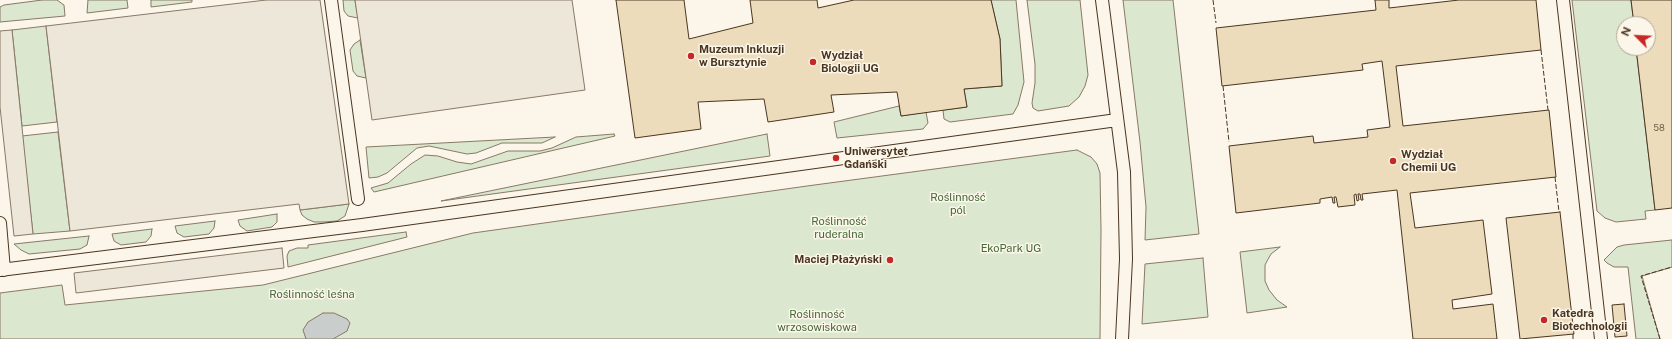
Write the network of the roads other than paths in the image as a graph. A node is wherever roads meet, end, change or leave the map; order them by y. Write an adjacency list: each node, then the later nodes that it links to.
1 (331, 0): 5 (lane)
2 (1102, 0): 4 (lane)
3 (1564, 0): 9 (lane)
4 (1117, 120): 7 (lane); 8 (lane)
5 (358, 199)
6 (0, 223): 7 (lane)
7 (2, 270)
8 (1122, 339)
9 (1601, 339)

